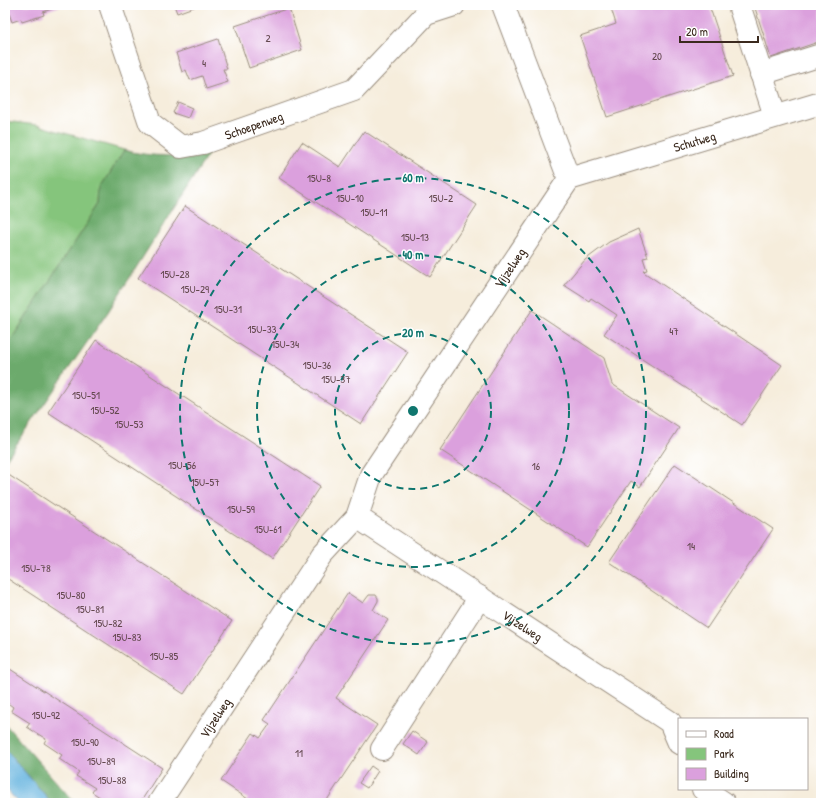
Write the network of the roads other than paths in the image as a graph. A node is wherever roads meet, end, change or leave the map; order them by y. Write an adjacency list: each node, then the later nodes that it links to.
1 (110, 5): 2 (street, Schoepenweg)
2 (454, 5)
3 (503, 5): 9 (street)
4 (739, 5): 6 (street)
5 (821, 55): 6 (street)
6 (761, 74): 8 (street)
7 (821, 103): 8 (street, Schutweg)
8 (775, 116): 9 (street, Schutweg)
9 (569, 179): 10 (street, Vijzelweg)
10 (357, 517): 11 (street, Vijzelweg); 15 (street, Vijzelweg)
11 (480, 597): 12 (street, Vijzelweg); 13 (street)
12 (678, 741)
13 (382, 749)
14 (704, 790): 16 (street)
15 (159, 803)
16 (724, 803)

